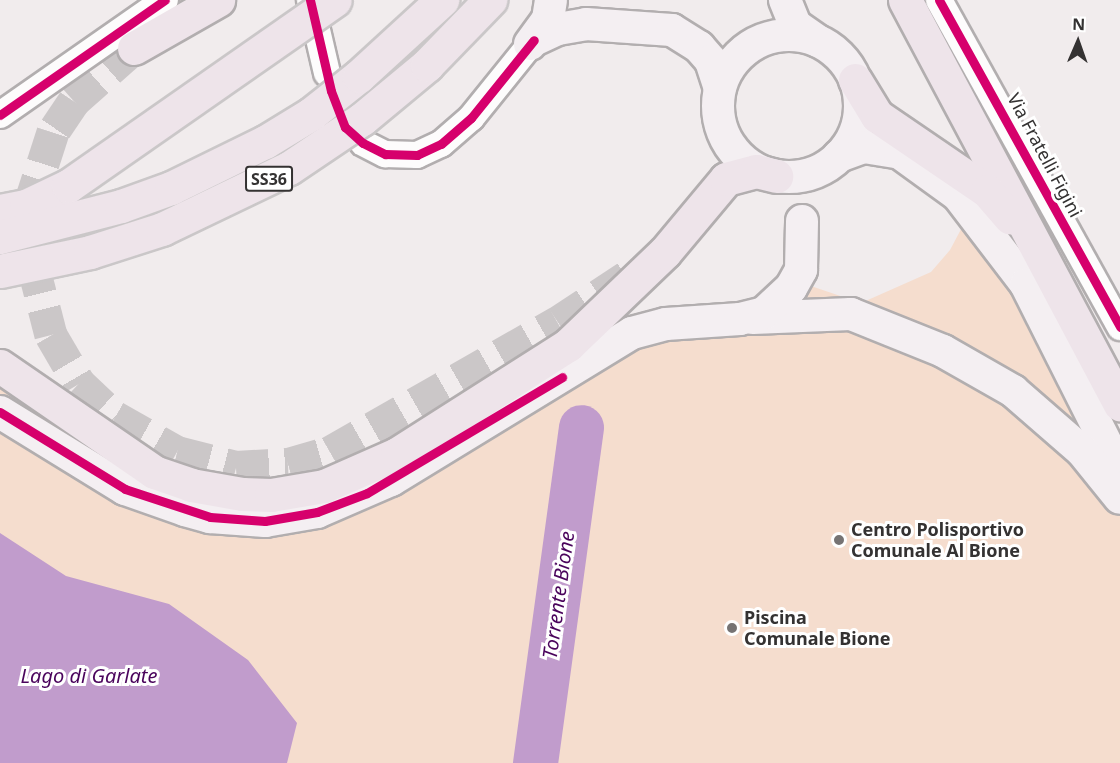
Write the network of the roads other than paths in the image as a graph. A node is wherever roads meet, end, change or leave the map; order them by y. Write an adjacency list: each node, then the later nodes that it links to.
1 (165, 0): 18 (street)
2 (218, 0): 14 (highway)
3 (310, 0): 15 (street)
4 (335, 0): 22 (highway, bridge)
5 (442, 0): 24 (highway, SS36, bridge)
6 (490, 0): 26 (highway, SS36, bridge)
7 (553, 0): 11 (main road); 12 (main road)
8 (785, 0): 13 (main road)
9 (905, 0): 25 (highway)
10 (939, 0): 28 (street, Via Fratelli Figini)
11 (592, 24): 12 (main road); 17 (main road)
12 (532, 42): 19 (street)
13 (824, 44): 16 (main road); 17 (main road)
14 (134, 48)
15 (327, 73)
16 (855, 80): 20 (main road); 25 (highway)
17 (720, 88): 21 (main road)
18 (0, 115)
19 (363, 143)
20 (835, 160): 21 (main road); 23 (main road); 32 (main road)
21 (776, 176): 23 (main road); 34 (highway)
22 (0, 211)
23 (802, 221): 27 (main road)
24 (0, 237)
25 (1043, 258): 30 (highway)
26 (0, 271)
27 (740, 319): 33 (main road); 34 (main road)
28 (1120, 327)
29 (0, 366): 34 (highway)
30 (1120, 404)
31 (0, 412): 34 (main road)
32 (1120, 471)
33 (1120, 498)
34 (296, 504)

